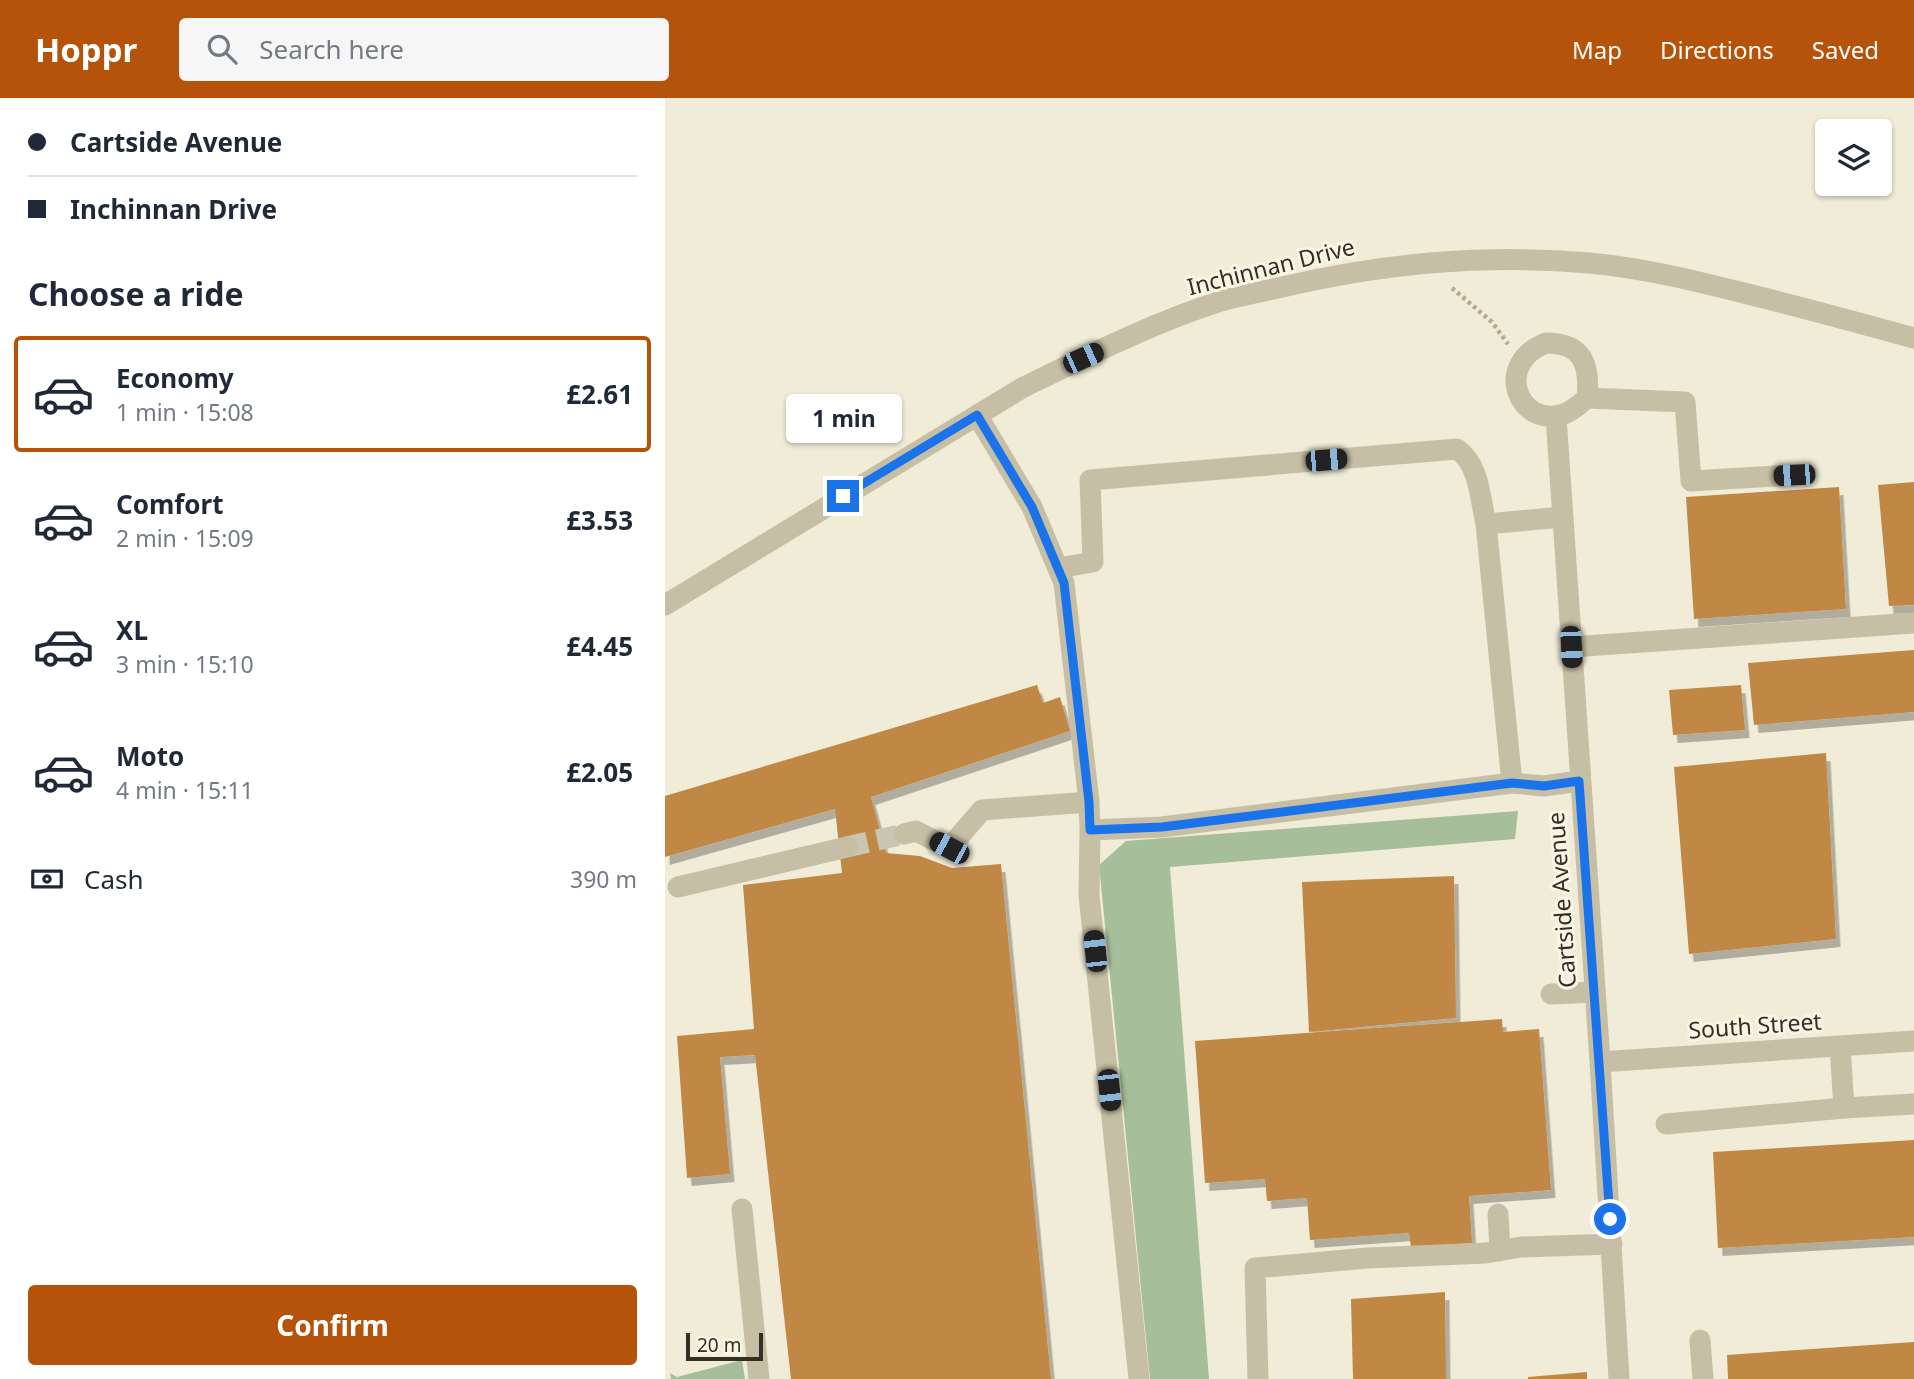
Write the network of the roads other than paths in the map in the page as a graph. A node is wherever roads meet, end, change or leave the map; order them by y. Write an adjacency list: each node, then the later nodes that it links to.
1 (1914, 338): 3 (street, Inchinnan Drive)
2 (1587, 398): 4 (street); 4 (street); 5 (street)
3 (977, 415): 8 (street); 9 (street, Inchinnan Drive)
4 (1556, 416): 6 (street, Cartside Avenue)
5 (1794, 475)
6 (1563, 517): 7 (street); 11 (street, Cartside Avenue)
7 (1486, 524): 8 (street); 13 (street)
8 (1058, 568): 14 (street)
9 (665, 605)
10 (1914, 623): 11 (street)
11 (1571, 647): 12 (street, Cartside Avenue)
12 (1579, 781): 13 (street); 19 (street, Cartside Avenue)
13 (1512, 783): 15 (street)
14 (1089, 802): 15 (street); 16 (street)
15 (1090, 830): 33 (street)
16 (904, 834)
17 (847, 847): 18 (street)
18 (678, 887)
19 (1595, 992): 20 (street); 23 (street, Cartside Avenue)
20 (1551, 995)
21 (1914, 1041): 22 (street, South Street)
22 (1840, 1046): 23 (street, South Street); 25 (street)
23 (1600, 1062): 29 (street, Cartside Avenue)
24 (1914, 1104): 25 (street)
25 (1844, 1108): 26 (street)
26 (1666, 1124)
27 (742, 1209): 32 (street)
28 (1498, 1214): 30 (street)
29 (1612, 1244): 30 (street); 35 (street, Cartside Avenue)
30 (1500, 1251): 34 (street)
31 (1700, 1340): 36 (street)
32 (759, 1379)
33 (1139, 1379)
34 (1258, 1379)
35 (1619, 1379)
36 (1703, 1379)

